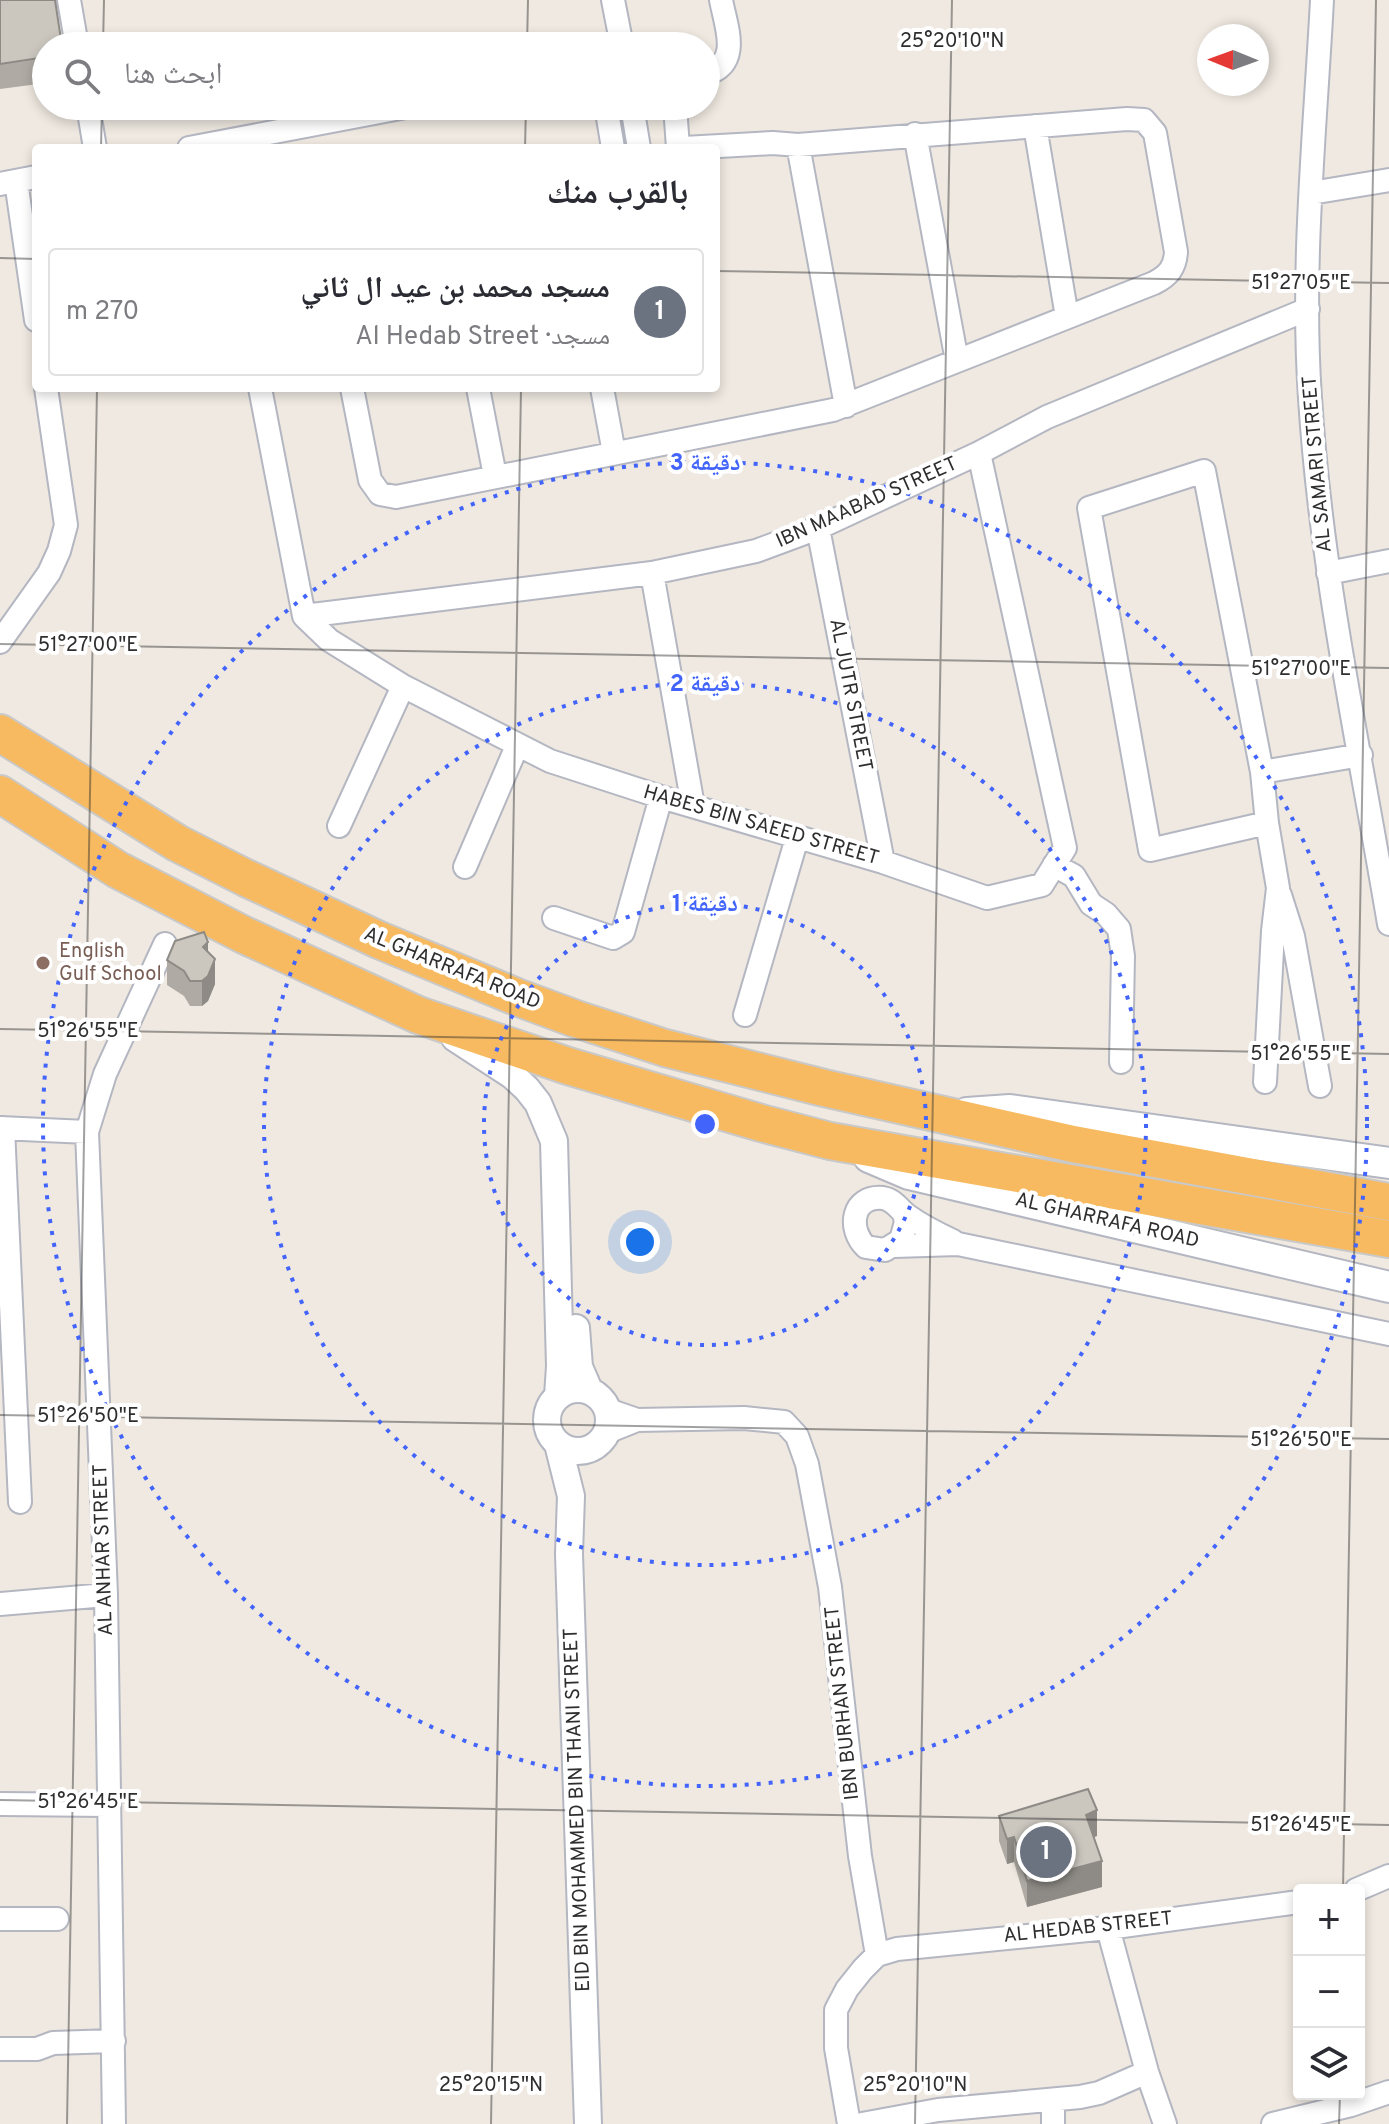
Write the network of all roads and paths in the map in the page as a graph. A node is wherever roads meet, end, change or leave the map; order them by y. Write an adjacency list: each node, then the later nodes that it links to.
1 (69, 0): 5 (street)
2 (613, 0): 6 (street)
3 (721, 0): 7 (street)
4 (1322, 0): 25 (street, AL SAMARI STREET)
5 (75, 32)
6 (619, 32)
7 (720, 67)
8 (90, 120): 15 (street)
9 (342, 120): 16 (street)
10 (608, 120): 17 (street)
11 (634, 120): 18 (street)
12 (677, 120): 19 (street)
13 (1035, 126): 14 (street); 28 (street); 28 (street)
14 (915, 134): 20 (street); 29 (street)
15 (94, 144)
16 (223, 144)
17 (612, 144)
18 (638, 144)
19 (680, 144)
20 (798, 145): 21 (street); 22 (street); 35 (street)
21 (720, 146)
22 (720, 156)
23 (17, 180): 26 (street)
24 (1389, 180): 25 (street)
25 (1311, 193): 27 (street, AL SAMARI STREET)
26 (32, 291)
27 (1308, 309): 37 (street, IBN MAABAD STREET); 42 (street, AL SAMARI STREET)
28 (1067, 317): 29 (street)
29 (957, 361): 35 (street)
30 (47, 392): 44 (street)
31 (261, 392): 43 (street)
32 (353, 392): 38 (street)
33 (479, 392): 38 (street)
34 (603, 392): 36 (street)
35 (846, 406): 36 (street)
36 (614, 453): 38 (street)
37 (979, 453): 39 (street, IBN MAABAD STREET); 57 (street)
38 (495, 476)
39 (818, 528): 41 (street, IBN MAABAD STREET); 56 (street, AL JUTR STREET)
40 (1389, 561): 42 (street)
41 (652, 573): 43 (street, IBN MAABAD STREET); 52 (street)
42 (1328, 573): 48 (street, AL SAMARI STREET)
43 (304, 616): 45 (street, HABES BIN SAEED STREET)
44 (0, 642)
45 (403, 686): 47 (street, HABES BIN SAEED STREET); 54 (street)
46 (0, 733): 68 (highway, AL GHARRAFA ROAD)
47 (517, 746): 51 (street, HABES BIN SAEED STREET); 58 (street)
48 (1361, 755): 49 (street); 61 (street, AL SAMARI STREET)
49 (1262, 772): 53 (street); 53 (street)
50 (0, 794): 63 (highway, AL GHARRAFA ROAD)
51 (661, 797): 52 (street, HABES BIN SAEED STREET); 60 (street)
52 (693, 806): 55 (street, HABES BIN SAEED STREET)
53 (1267, 823): 59 (street)
54 (339, 826)
55 (797, 838): 56 (street, HABES BIN SAEED STREET); 64 (street)
56 (883, 862): 57 (street, HABES BIN SAEED STREET)
57 (1054, 865): 65 (street)
58 (465, 867)
59 (1278, 888): 66 (street); 67 (street)
60 (554, 918)
61 (1389, 924)
62 (165, 944): 70 (street, AL ANHAR STREET)
63 (418, 1015): 71 (highway, AL GHARRAFA ROAD); 73 (street)
64 (745, 1015)
65 (1121, 1062)
66 (1265, 1082)
67 (1320, 1086)
68 (942, 1114): 72 (main road, AL GHARRAFA ROAD); 74 (highway, AL GHARRAFA ROAD)
69 (1, 1128): 70 (street); 87 (street)
70 (87, 1132): 88 (street, AL ANHAR STREET)
71 (830, 1141): 76 (highway, AL GHARRAFA ROAD); 79 (main road, AL GHARRAFA ROAD)
72 (1382, 1156)
73 (557, 1184): 81 (street); 82 (street)
74 (1389, 1202)
75 (904, 1213): 77 (street); 78 (street); 78 (street)
76 (1389, 1239)
77 (958, 1244): 78 (street); 80 (street)
78 (894, 1246)
79 (1389, 1287)
80 (1389, 1334)
81 (589, 1390): 82 (street); 83 (street)
82 (558, 1396): 84 (street)
83 (607, 1421): 85 (street); 98 (street, IBN BURHAN STREET)
84 (558, 1444): 85 (street); 86 (street, EID BIN MOHAMMED BIN THANI STREET)
85 (587, 1450): 86 (street, EID BIN MOHAMMED BIN THANI STREET)
86 (571, 1496): 106 (street, EID BIN MOHAMMED BIN THANI STREET)
87 (20, 1502)
88 (106, 1595): 89 (street); 91 (street, AL ANHAR STREET)
89 (0, 1604)
90 (0, 1804): 91 (street)
91 (109, 1805): 100 (street, AL ANHAR STREET)
92 (1389, 1876): 93 (street)
93 (1365, 1886)
94 (1293, 1903): 97 (street, AL HEDAB STREET)
95 (0, 1919): 96 (street)
96 (57, 1919)
97 (1108, 1928): 98 (street, AL HEDAB STREET); 101 (street)
98 (877, 1955): 107 (street)
99 (0, 2049): 100 (street)
100 (114, 2049): 105 (street, AL ANHAR STREET)
101 (1147, 2072): 104 (street); 109 (street)
102 (1389, 2092): 103 (street)
103 (1352, 2108): 110 (street)
104 (1053, 2113): 108 (street)
105 (114, 2124)
106 (588, 2124)
107 (849, 2124)
108 (862, 2124)
109 (1165, 2124)
110 (1273, 2124)

